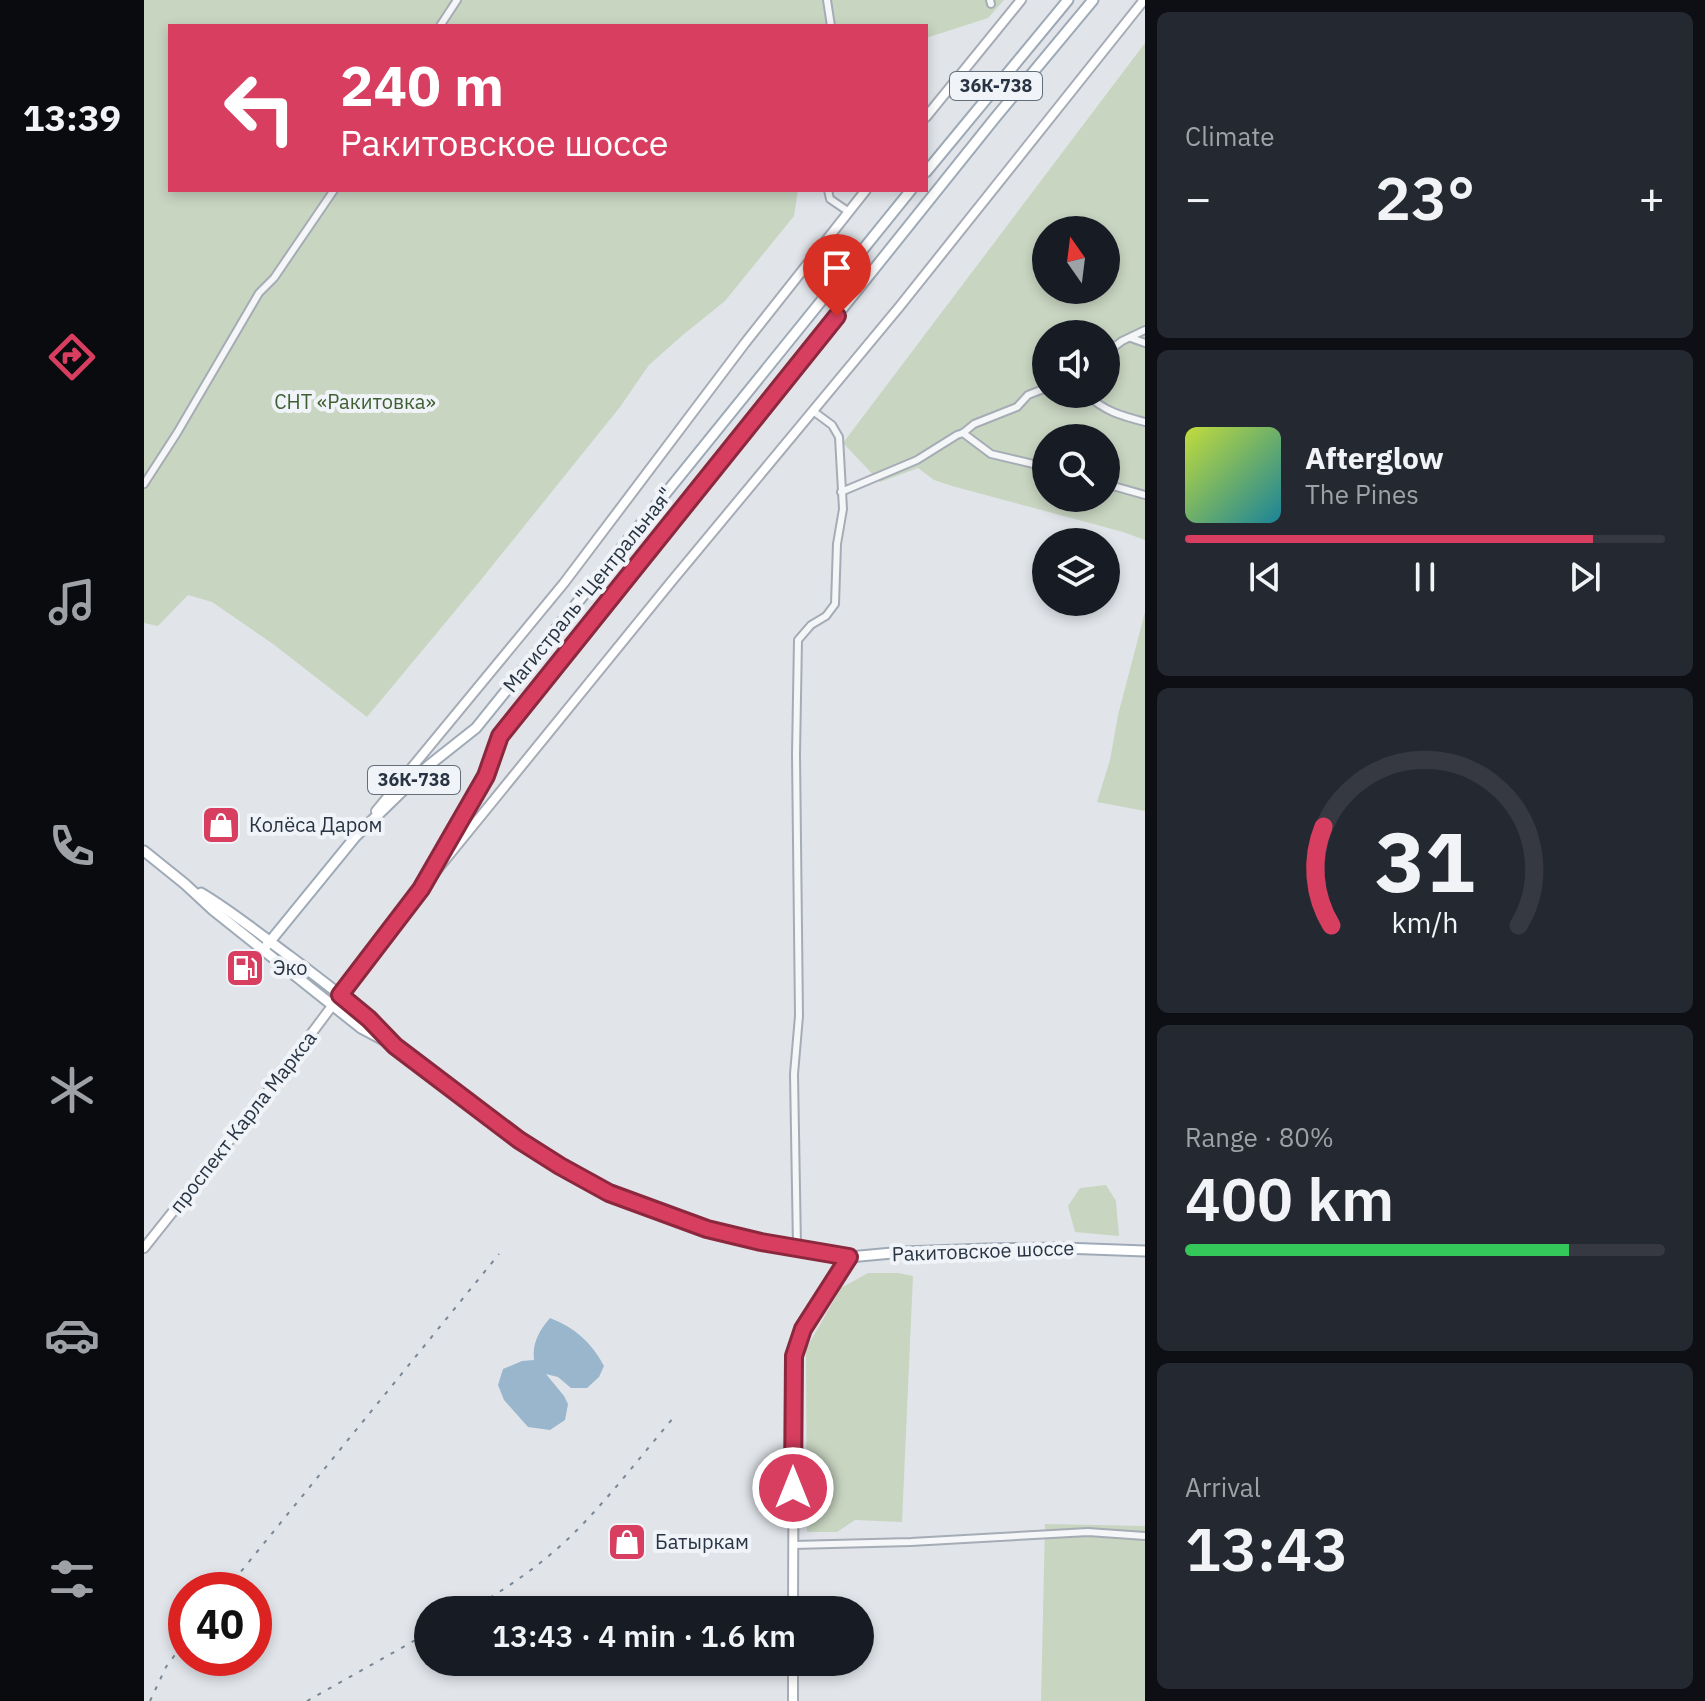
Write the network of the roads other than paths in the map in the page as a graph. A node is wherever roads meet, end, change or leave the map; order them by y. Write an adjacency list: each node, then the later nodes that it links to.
1 (457, 0): 7 (street)
2 (827, 0): 8 (street)
3 (1021, 0): 9 (main road)
4 (1068, 0): 10 (main road, 36К-738)
5 (1093, 0): 33 (main road, Магистраль "Центральная" / 36К-738)
6 (1144, 0): 22 (main road)
7 (441, 24)
8 (831, 24)
9 (928, 115)
10 (928, 170)
11 (333, 192): 26 (street)
12 (828, 192): 15 (street)
13 (864, 192): 15 (main road)
14 (909, 192): 30 (main road, Магистраль "Центральная" / 36К-738)
15 (849, 212): 30 (main road)
16 (1145, 330): 17 (street)
17 (1131, 338): 18 (street); 19 (street)
18 (1120, 342)
19 (1145, 343)
20 (1032, 393): 24 (street)
21 (1103, 408): 23 (street)
22 (813, 411): 28 (street); 33 (main road)
23 (1145, 422)
24 (963, 433): 25 (street); 28 (street)
25 (1032, 464)
26 (144, 484)
27 (1120, 488): 29 (street)
28 (841, 492): 39 (street)
29 (1145, 495)
30 (356, 836): 34 (main road, 36К-738)
31 (144, 851): 32 (main road, Ракитовское шоссе)
32 (185, 884): 34 (main road, Ракитовское шоссе); 35 (main road, Ракитовское шоссе)
33 (421, 889): 36 (main road, 36К-738)
34 (271, 942): 35 (main road, 36К-738); 36 (main road, Ракитовское шоссе)
35 (263, 950): 37 (main road, Ракитовское шоссе)
36 (340, 995): 37 (main road, проспект Карла Маркса); 38 (main road, Ракитовское шоссе)
37 (332, 1006): 38 (main road, Ракитовское шоссе); 40 (main road, проспект Карла Маркса)
38 (395, 1046): 39 (main road, Ракитовское шоссе)
39 (797, 1247): 42 (main road, Ракитовское шоссе)
40 (144, 1248)
41 (1145, 1251): 42 (main road, Ракитовское шоссе)
42 (849, 1257): 44 (main road)
43 (1145, 1536): 44 (street)
44 (793, 1545): 45 (main road)
45 (793, 1596)
46 (793, 1676): 47 (main road)
47 (793, 1701)

